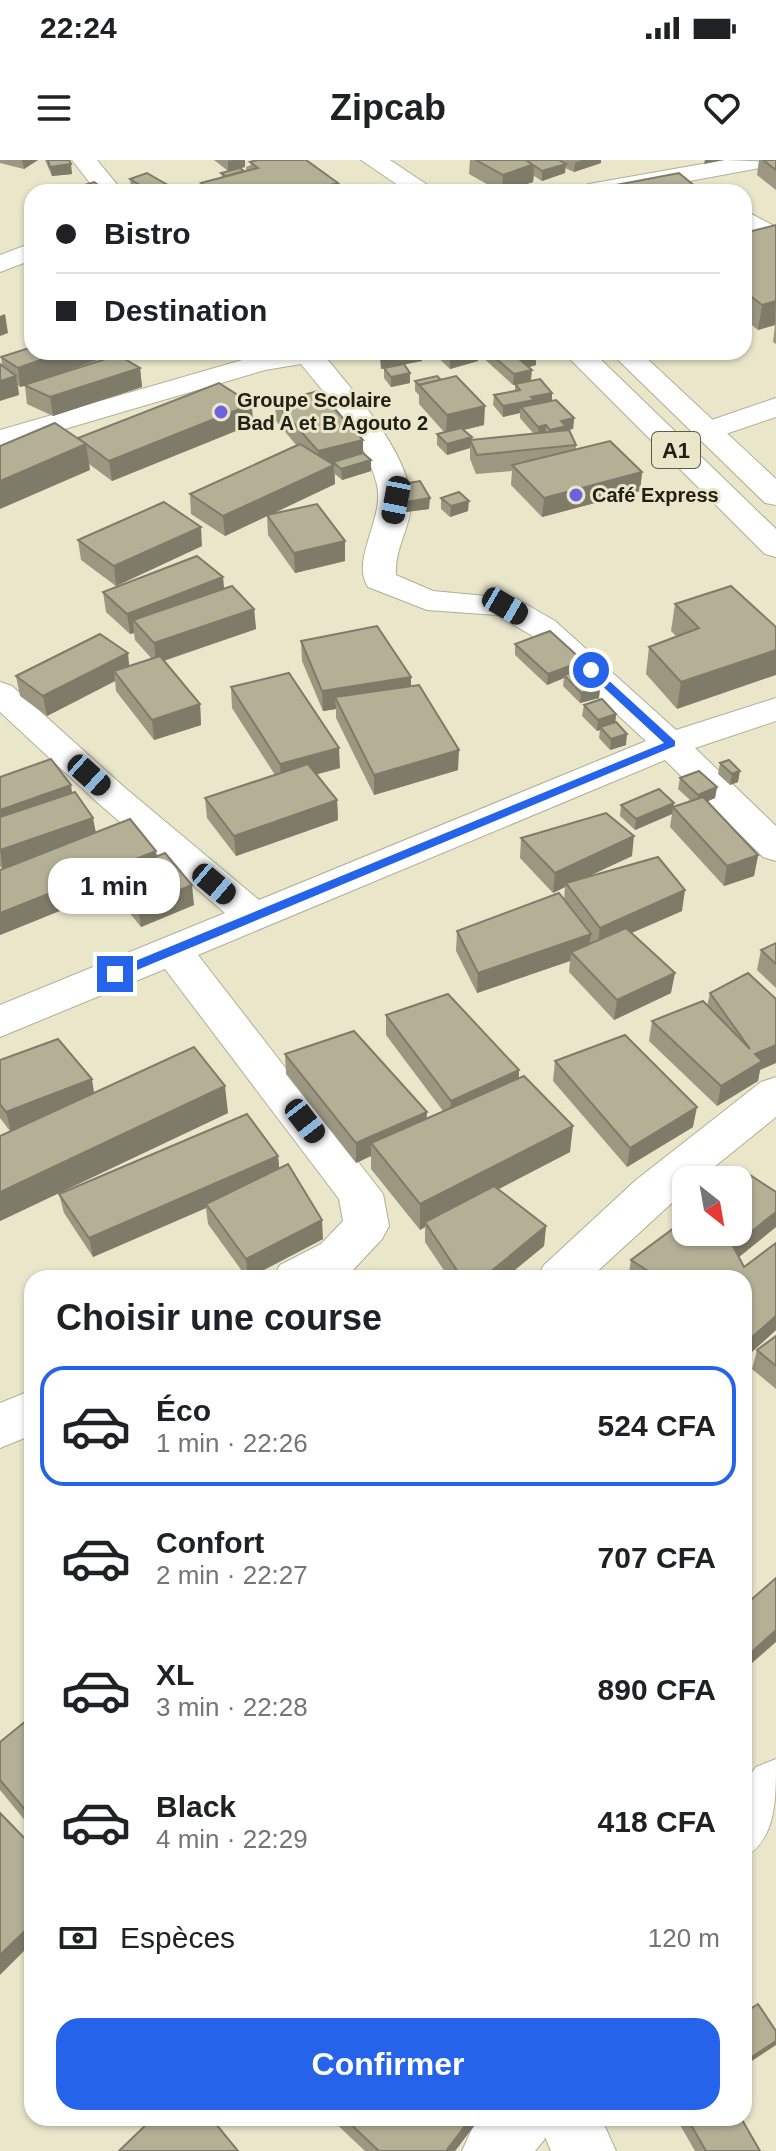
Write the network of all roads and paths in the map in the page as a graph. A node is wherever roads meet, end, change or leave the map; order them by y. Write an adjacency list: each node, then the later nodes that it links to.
1 (84, 160): 7 (street)
2 (373, 160): 9 (street)
3 (646, 160): 6 (street)
4 (765, 160): 6 (street)
5 (346, 166): 8 (street)
6 (678, 177): 10 (street); 11 (street)
7 (104, 184)
8 (374, 184)
9 (412, 184)
10 (636, 184)
11 (690, 184)
12 (752, 223): 13 (street)
13 (776, 238)
14 (24, 254): 15 (street)
15 (0, 264)
16 (252, 360): 22 (street)
17 (320, 360): 27 (street)
18 (585, 360): 24 (street, A1)
19 (633, 360): 21 (street, A1)
20 (776, 407): 21 (street)
21 (708, 431): 23 (street, A1)
22 (0, 439)
23 (776, 496)
24 (776, 547)
25 (0, 693): 29 (street)
26 (776, 709): 27 (street)
27 (671, 744): 28 (street); 29 (street)
28 (776, 848)
29 (254, 917): 30 (street)
30 (173, 951): 31 (street); 33 (street)
31 (0, 1022)
32 (776, 1093): 34 (street)
33 (312, 1270)
34 (569, 1270)
35 (24, 1415): 36 (street)
36 (0, 1427)
37 (776, 1787): 38 (street)
38 (752, 1818)
39 (515, 2126): 41 (street)
40 (572, 2126): 42 (street)
41 (494, 2151)
42 (584, 2151)

